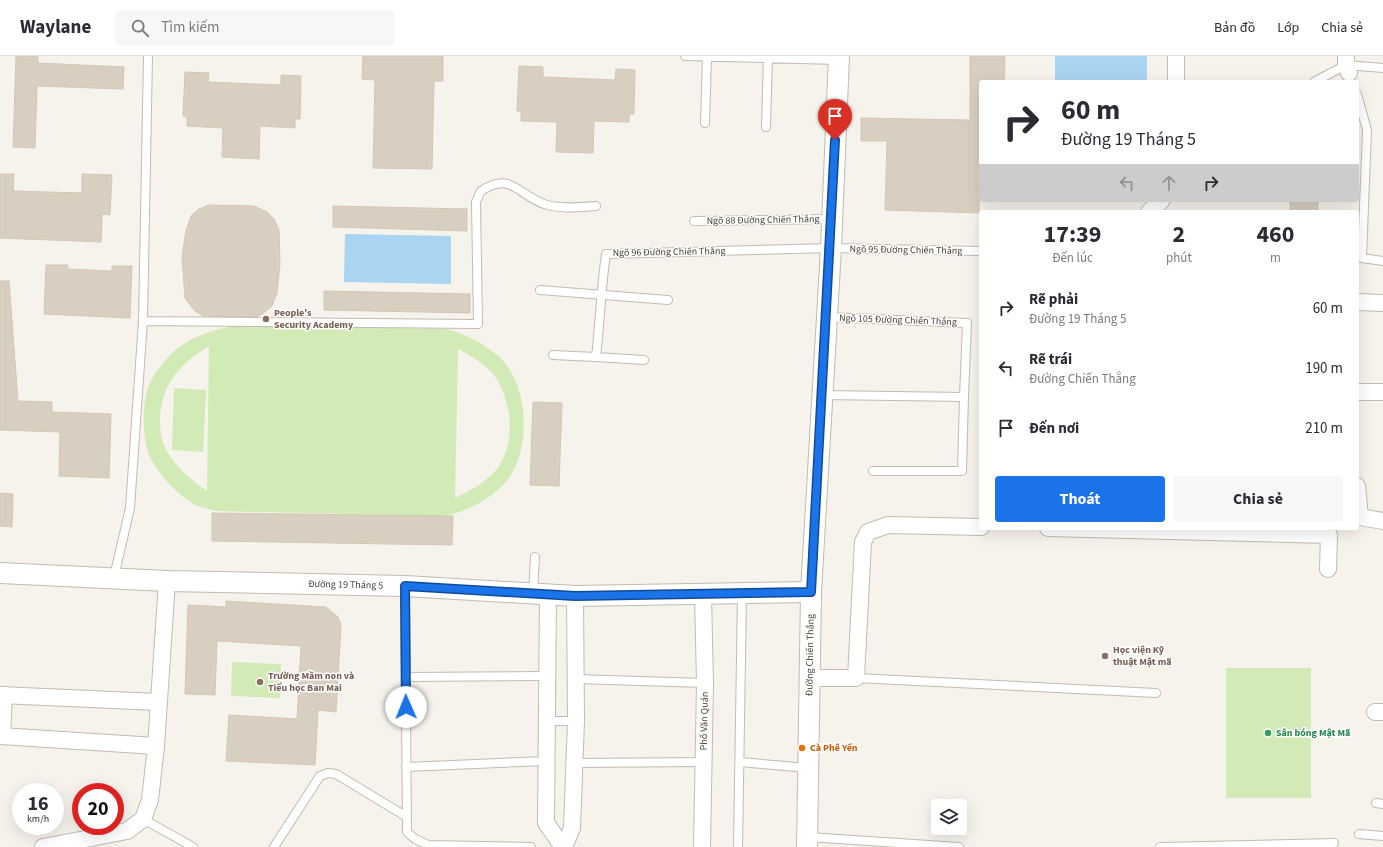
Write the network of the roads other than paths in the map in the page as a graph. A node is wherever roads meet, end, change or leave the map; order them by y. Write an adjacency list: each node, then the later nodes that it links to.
1 (148, 56): 28 (lane)
2 (685, 56): 3 (lane)
3 (707, 56): 5 (lane); 12 (lane)
4 (1176, 56): 9 (street)
5 (768, 57): 6 (lane); 13 (lane)
6 (839, 58): 17 (street, Đường Chiến Thắng)
7 (1383, 68): 8 (lane)
8 (1348, 69): 10 (lane)
9 (1176, 80)
10 (1319, 80)
11 (1359, 101): 21 (lane)
12 (705, 123)
13 (766, 127)
14 (1160, 202): 16 (street)
15 (596, 206): 28 (lane)
16 (1151, 210)
17 (831, 219): 18 (lane, Ngõ 88 Đường Chiến Thắng); 19 (street, Đường Chiến Thắng)
18 (694, 221)
19 (831, 248): 20 (lane, Ngõ 95 Đường Chiến Thắng); 23 (lane, Ngõ 96 Đường Chiến Thắng); 27 (street, Đường Chiến Thắng)
20 (979, 252)
21 (1383, 261)
22 (540, 290): 23 (lane)
23 (600, 296): 24 (lane); 30 (lane, Ngõ 96 Đường Chiến Thắng)
24 (668, 300)
25 (1359, 302): 26 (street)
26 (1383, 303)
27 (826, 317): 34 (street, Đường Chiến Thắng); 35 (lane, Ngõ 105 Đường Chiến Thắng)
28 (143, 321): 44 (lane)
29 (553, 355): 30 (lane)
30 (596, 357): 31 (lane)
31 (644, 360)
32 (1359, 392): 33 (street)
33 (1383, 392)
34 (822, 395): 35 (lane); 47 (street, Đường Chiến Thắng)
35 (964, 396): 36 (lane)
36 (873, 471)
37 (1359, 507): 38 (street)
38 (1383, 521)
39 (979, 527): 55 (street)
40 (1128, 530): 42 (street)
41 (536, 556): 49 (lane)
42 (1328, 569)
43 (0, 573): 44 (street, Đường 19 Tháng 5)
44 (114, 577): 45 (street, Đường 19 Tháng 5)
45 (167, 581): 46 (street, Đường 19 Tháng 5); 60 (street)
46 (405, 586): 49 (street, Đường 19 Tháng 5); 53 (lane)
47 (811, 592): 48 (street, Đường 19 Tháng 5); 54 (street, Đường Chiến Thắng)
48 (742, 593): 50 (street, Đường 19 Tháng 5); 68 (lane)
49 (540, 594): 51 (street, Đường 19 Tháng 5); 52 (street)
50 (703, 595): 51 (street, Đường 19 Tháng 5); 57 (street, Phố Văn Quán)
51 (575, 596): 56 (street)
52 (546, 676): 53 (lane); 61 (street)
53 (406, 677): 69 (lane)
54 (810, 678): 55 (street); 70 (street, Đường Chiến Thắng)
55 (856, 678): 58 (lane)
56 (576, 679): 57 (lane); 62 (street)
57 (705, 683): 67 (street, Phố Văn Quán)
58 (1156, 693)
59 (2, 695): 60 (street); 63 (street)
60 (158, 702): 64 (street)
61 (546, 721): 62 (lane); 65 (street)
62 (576, 721): 66 (street)
63 (1, 736): 64 (street)
64 (156, 746): 71 (street)
65 (545, 761): 69 (lane); 81 (street)
66 (574, 762): 67 (lane); 81 (street)
67 (703, 762): 82 (street, Phố Văn Quán)
68 (740, 762): 70 (lane); 83 (lane)
69 (406, 767): 72 (lane)
70 (808, 768): 75 (street, Đường Chiến Thắng)
71 (143, 818): 77 (street); 78 (lane)
72 (407, 818): 79 (lane); 80 (lane)
73 (1359, 834): 74 (lane)
74 (1383, 836)
75 (808, 842): 84 (lane)
76 (1334, 843): 85 (lane)
77 (42, 847)
78 (193, 847)
79 (274, 847)
80 (531, 847)
81 (564, 847)
82 (702, 847)
83 (738, 847)
84 (959, 847)
85 (1160, 847)

